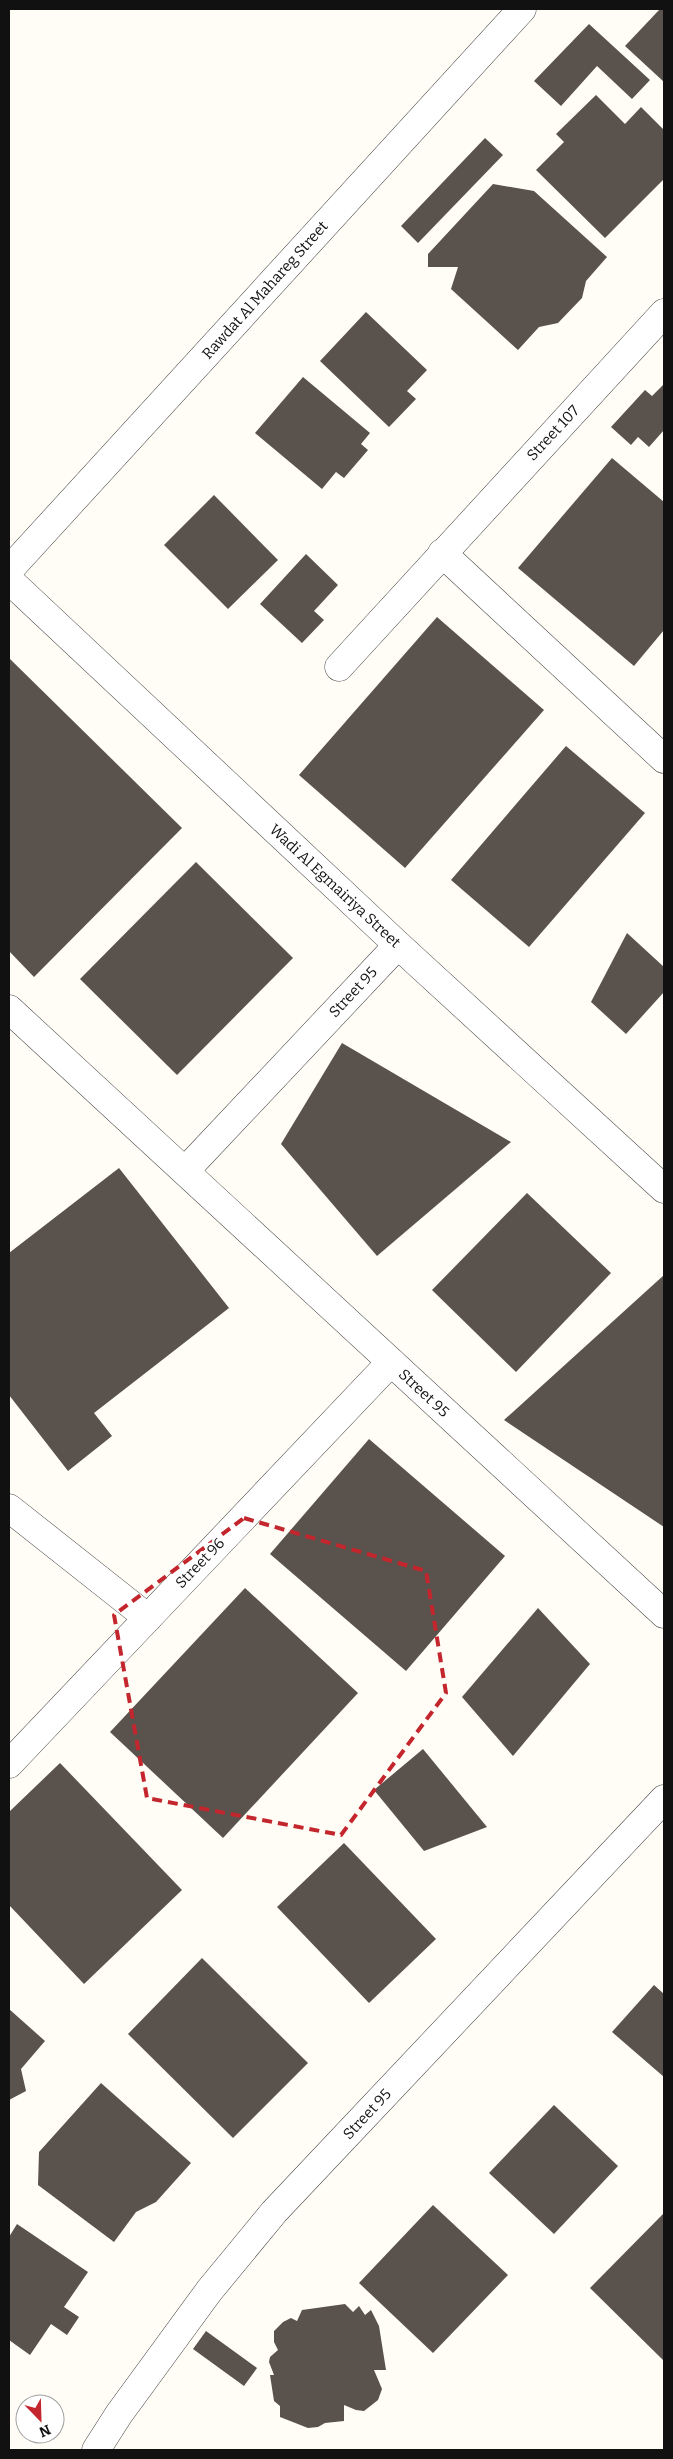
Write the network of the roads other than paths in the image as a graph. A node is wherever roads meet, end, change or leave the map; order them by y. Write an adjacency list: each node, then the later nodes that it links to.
1 (522, 9): 4 (street, Rawdat Al Mahareg Street)
2 (664, 313): 3 (street, Street 107)
3 (442, 553): 6 (street, Street 107); 7 (street)
4 (9, 570)
5 (9, 580): 8 (street, Wadi Al Egmairiya Street)
6 (339, 667)
7 (664, 758)
8 (398, 945): 10 (street, Street 95); 11 (street, Wadi Al Egmairiya Street)
9 (9, 1009): 10 (street, Street 95)
10 (185, 1170): 12 (street, Street 95)
11 (664, 1189)
12 (391, 1362): 14 (street, Street 95); 15 (street, Street 96)
13 (9, 1508): 15 (street)
14 (664, 1614)
15 (148, 1618): 16 (street, Street 96)
16 (9, 1764)
17 (664, 1799): 18 (street, Street 95)
18 (96, 2450)

